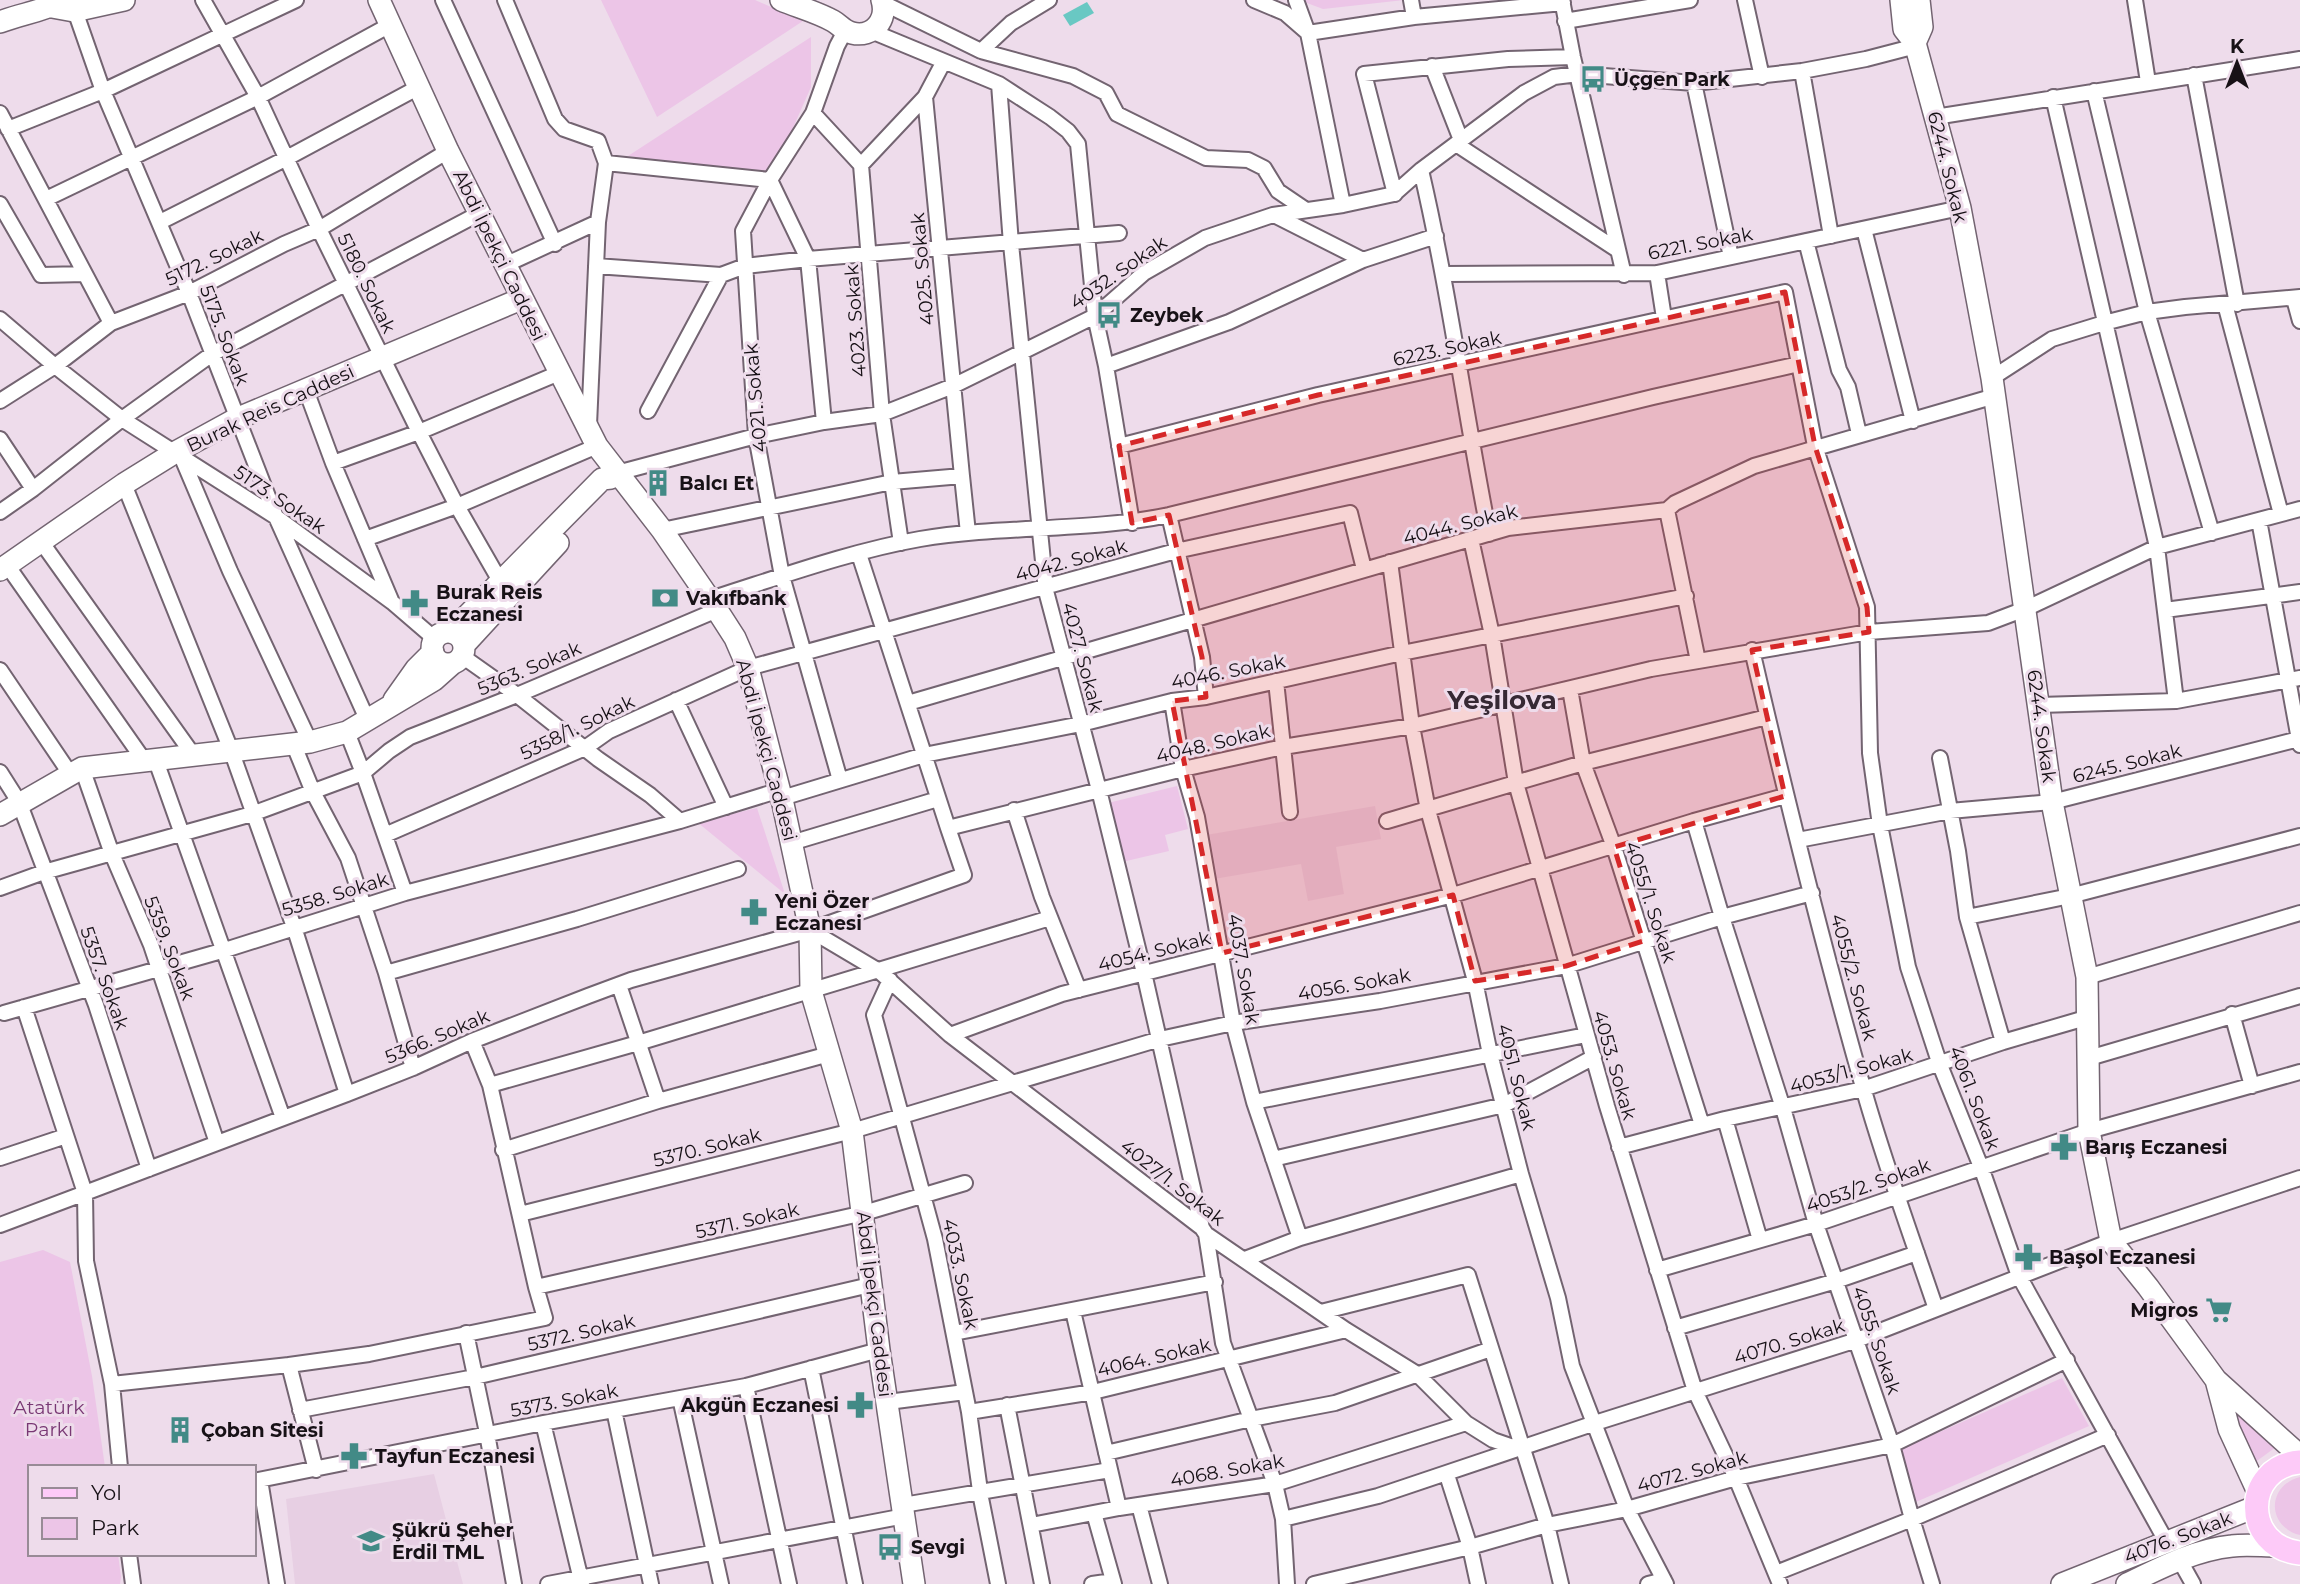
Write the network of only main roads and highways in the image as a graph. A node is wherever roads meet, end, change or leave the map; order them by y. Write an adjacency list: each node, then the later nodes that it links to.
1 (2300, 1462): 2 (main road)
2 (2300, 1553)

